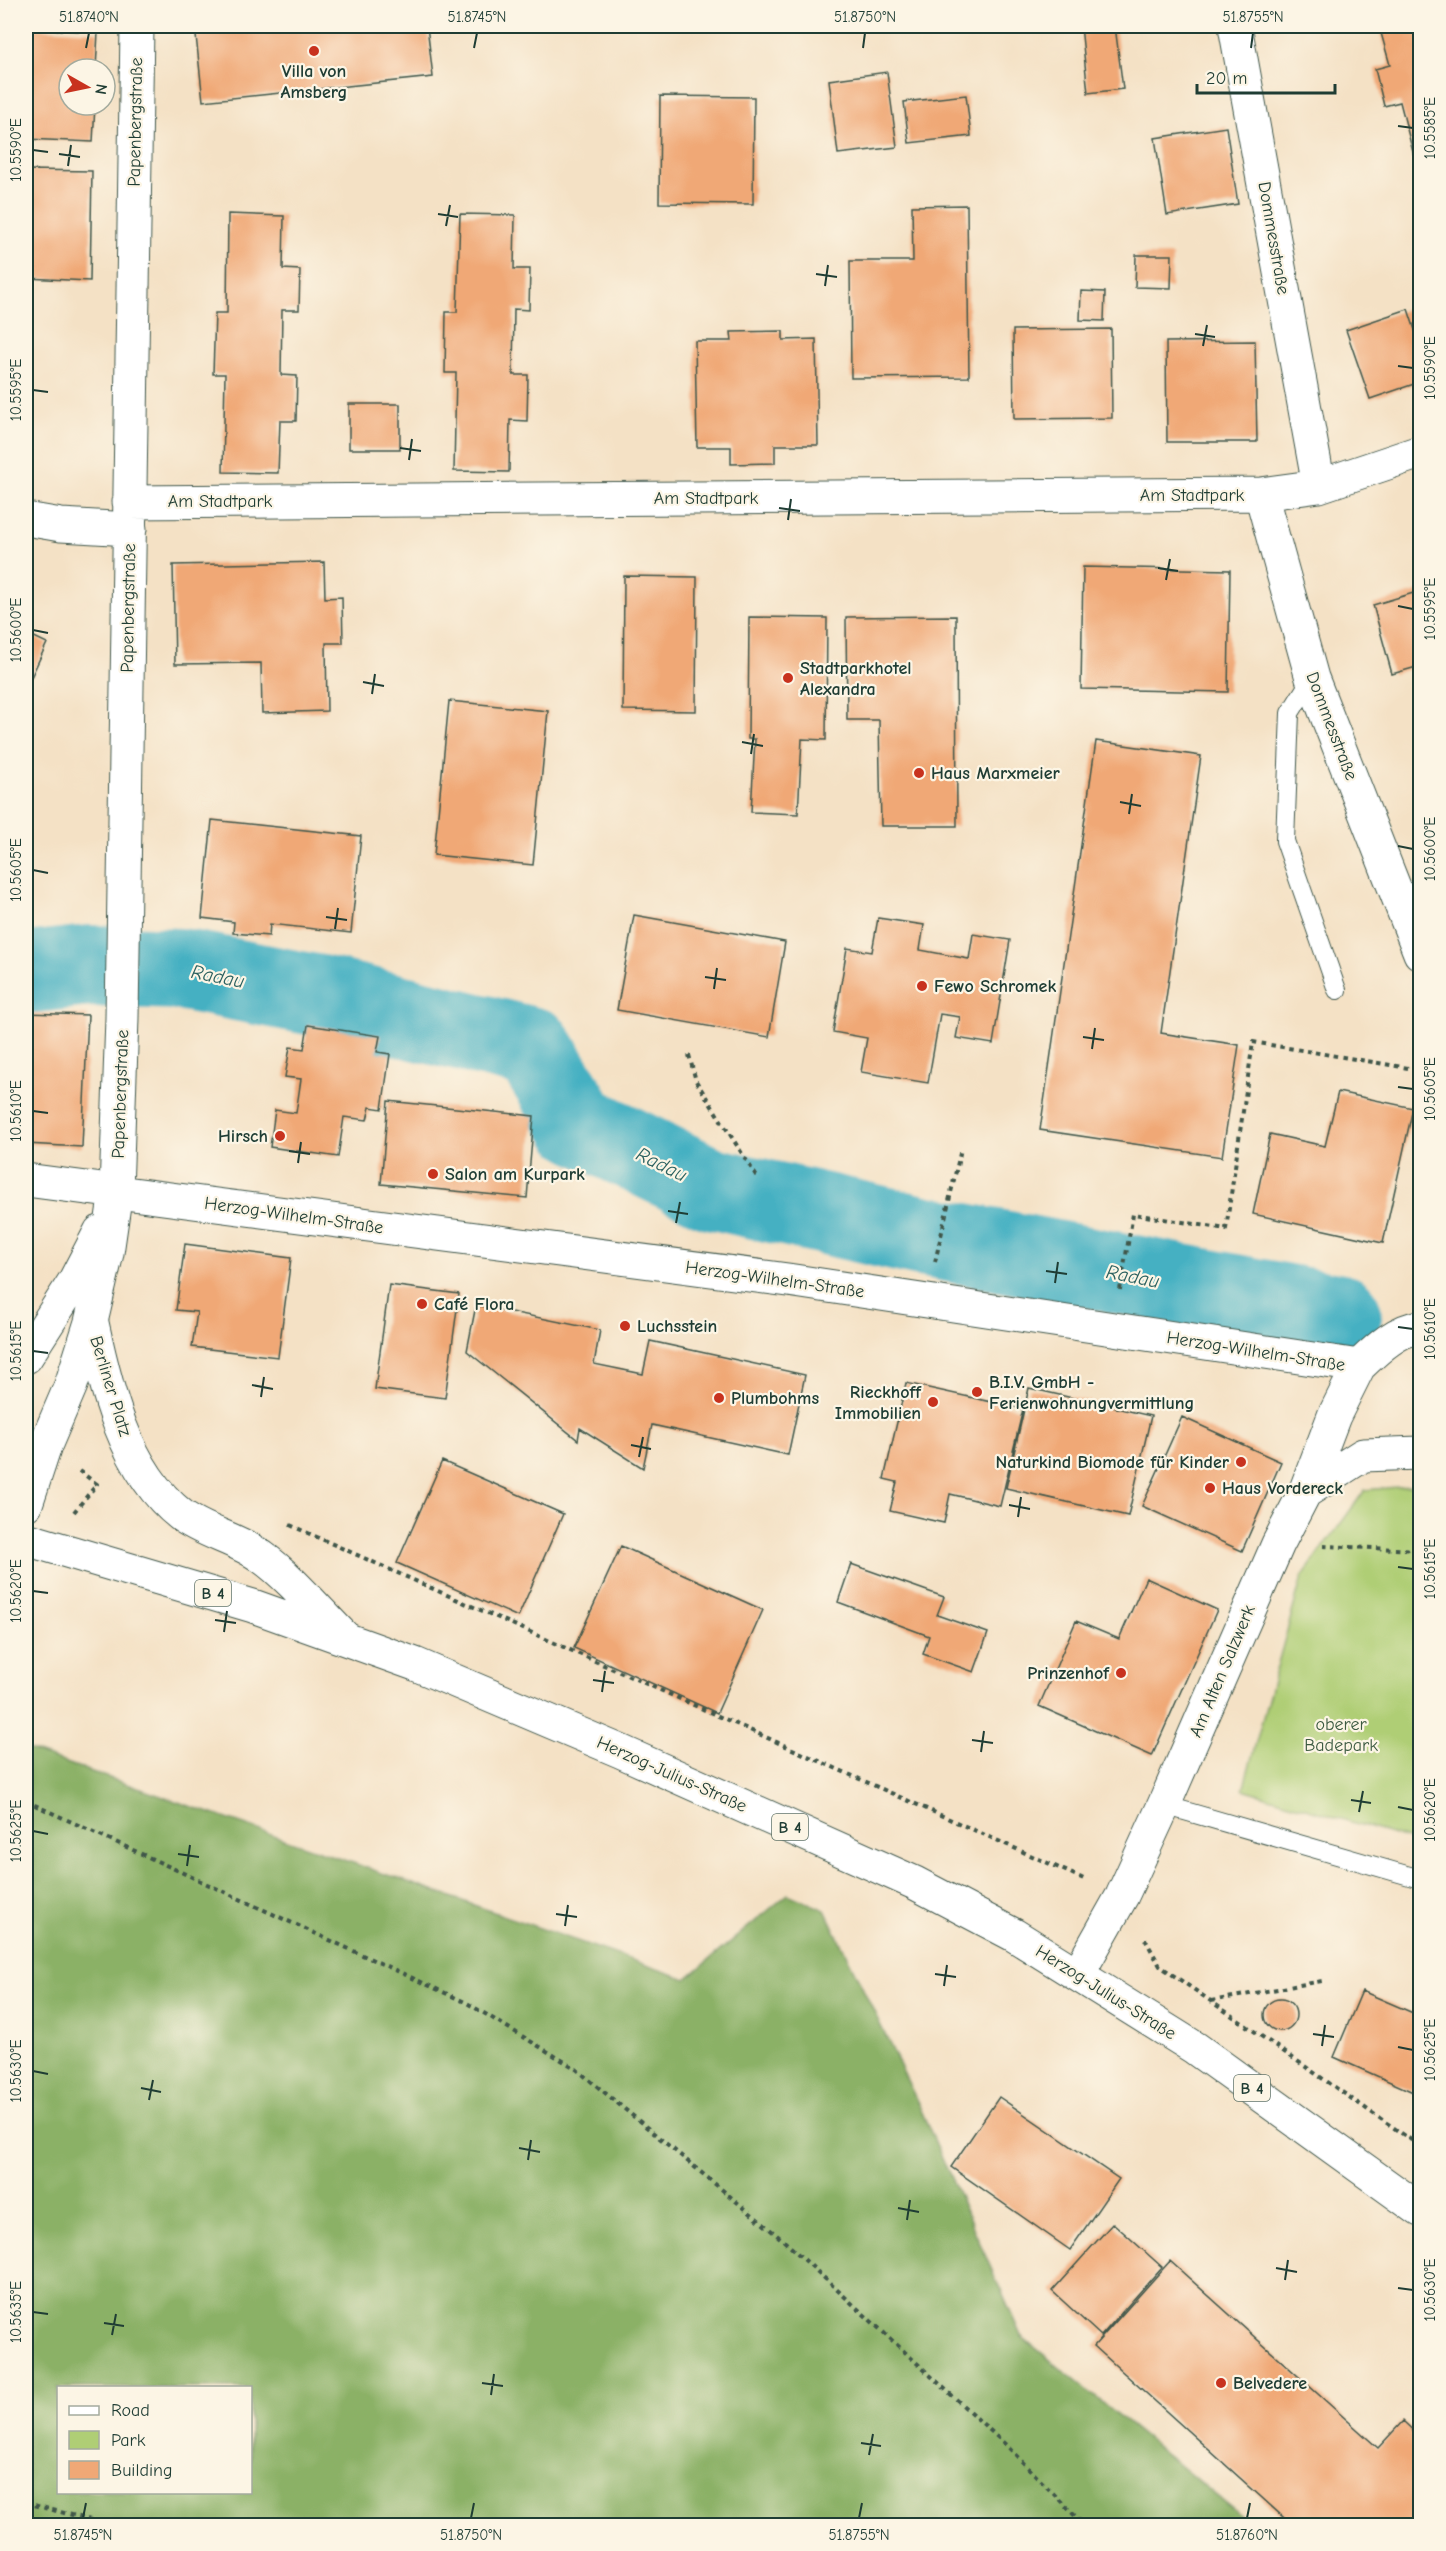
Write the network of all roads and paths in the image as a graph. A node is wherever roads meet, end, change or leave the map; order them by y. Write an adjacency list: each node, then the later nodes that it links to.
1 (137, 26): 6 (street, Papenbergstraße)
2 (1235, 26): 4 (street, Dommesstraße)
3 (1420, 452): 4 (street, Am Stadtpark)
4 (1319, 486): 5 (street, Am Stadtpark)
5 (1261, 494): 6 (street, Am Stadtpark); 8 (street, Dommesstraße)
6 (130, 515): 7 (street, Am Stadtpark); 16 (street, Papenbergstraße)
7 (26, 519)
8 (1312, 678): 9 (street, Dommesstraße); 10 (lane)
9 (1420, 953)
10 (1337, 990)
11 (689, 1055): 14 (path)
12 (1420, 1070): 18 (path)
13 (961, 1149): 17 (path)
14 (758, 1177)
15 (26, 1180): 16 (street)
16 (116, 1191): 19 (street, Berliner Platz); 21 (street); 22 (street, Herzog-Wilhelm-Straße)
17 (935, 1264)
18 (1119, 1299)
19 (91, 1322): 25 (street, Berliner Platz); 30 (street, Berliner Platz)
20 (1420, 1327): 22 (street, Herzog-Wilhelm-Straße)
21 (26, 1357)
22 (1359, 1366): 24 (street, Am Alten Salzwerk)
23 (1420, 1453): 24 (street)
24 (1305, 1492): 28 (street, Am Alten Salzwerk)
25 (26, 1504)
26 (281, 1520): 34 (path)
27 (26, 1539): 30 (street, Herzog-Julius-Straße / B 4)
28 (1278, 1544): 29 (path); 32 (street, Am Alten Salzwerk)
29 (1420, 1550)
30 (344, 1637): 35 (street, Herzog-Julius-Straße / B 4)
31 (26, 1802): 42 (path)
32 (1164, 1805): 33 (lane); 34 (street, Am Alten Salzwerk)
33 (1420, 1879)
34 (1122, 1896): 35 (street, Am Alten Salzwerk); 37 (path)
35 (1078, 1974): 39 (street, Herzog-Julius-Straße / B 4)
36 (1322, 1981): 37 (path)
37 (1210, 2001): 38 (path)
38 (1420, 2146)
39 (1420, 2210)
40 (26, 2502): 41 (path)
41 (114, 2526)
42 (1085, 2526)

